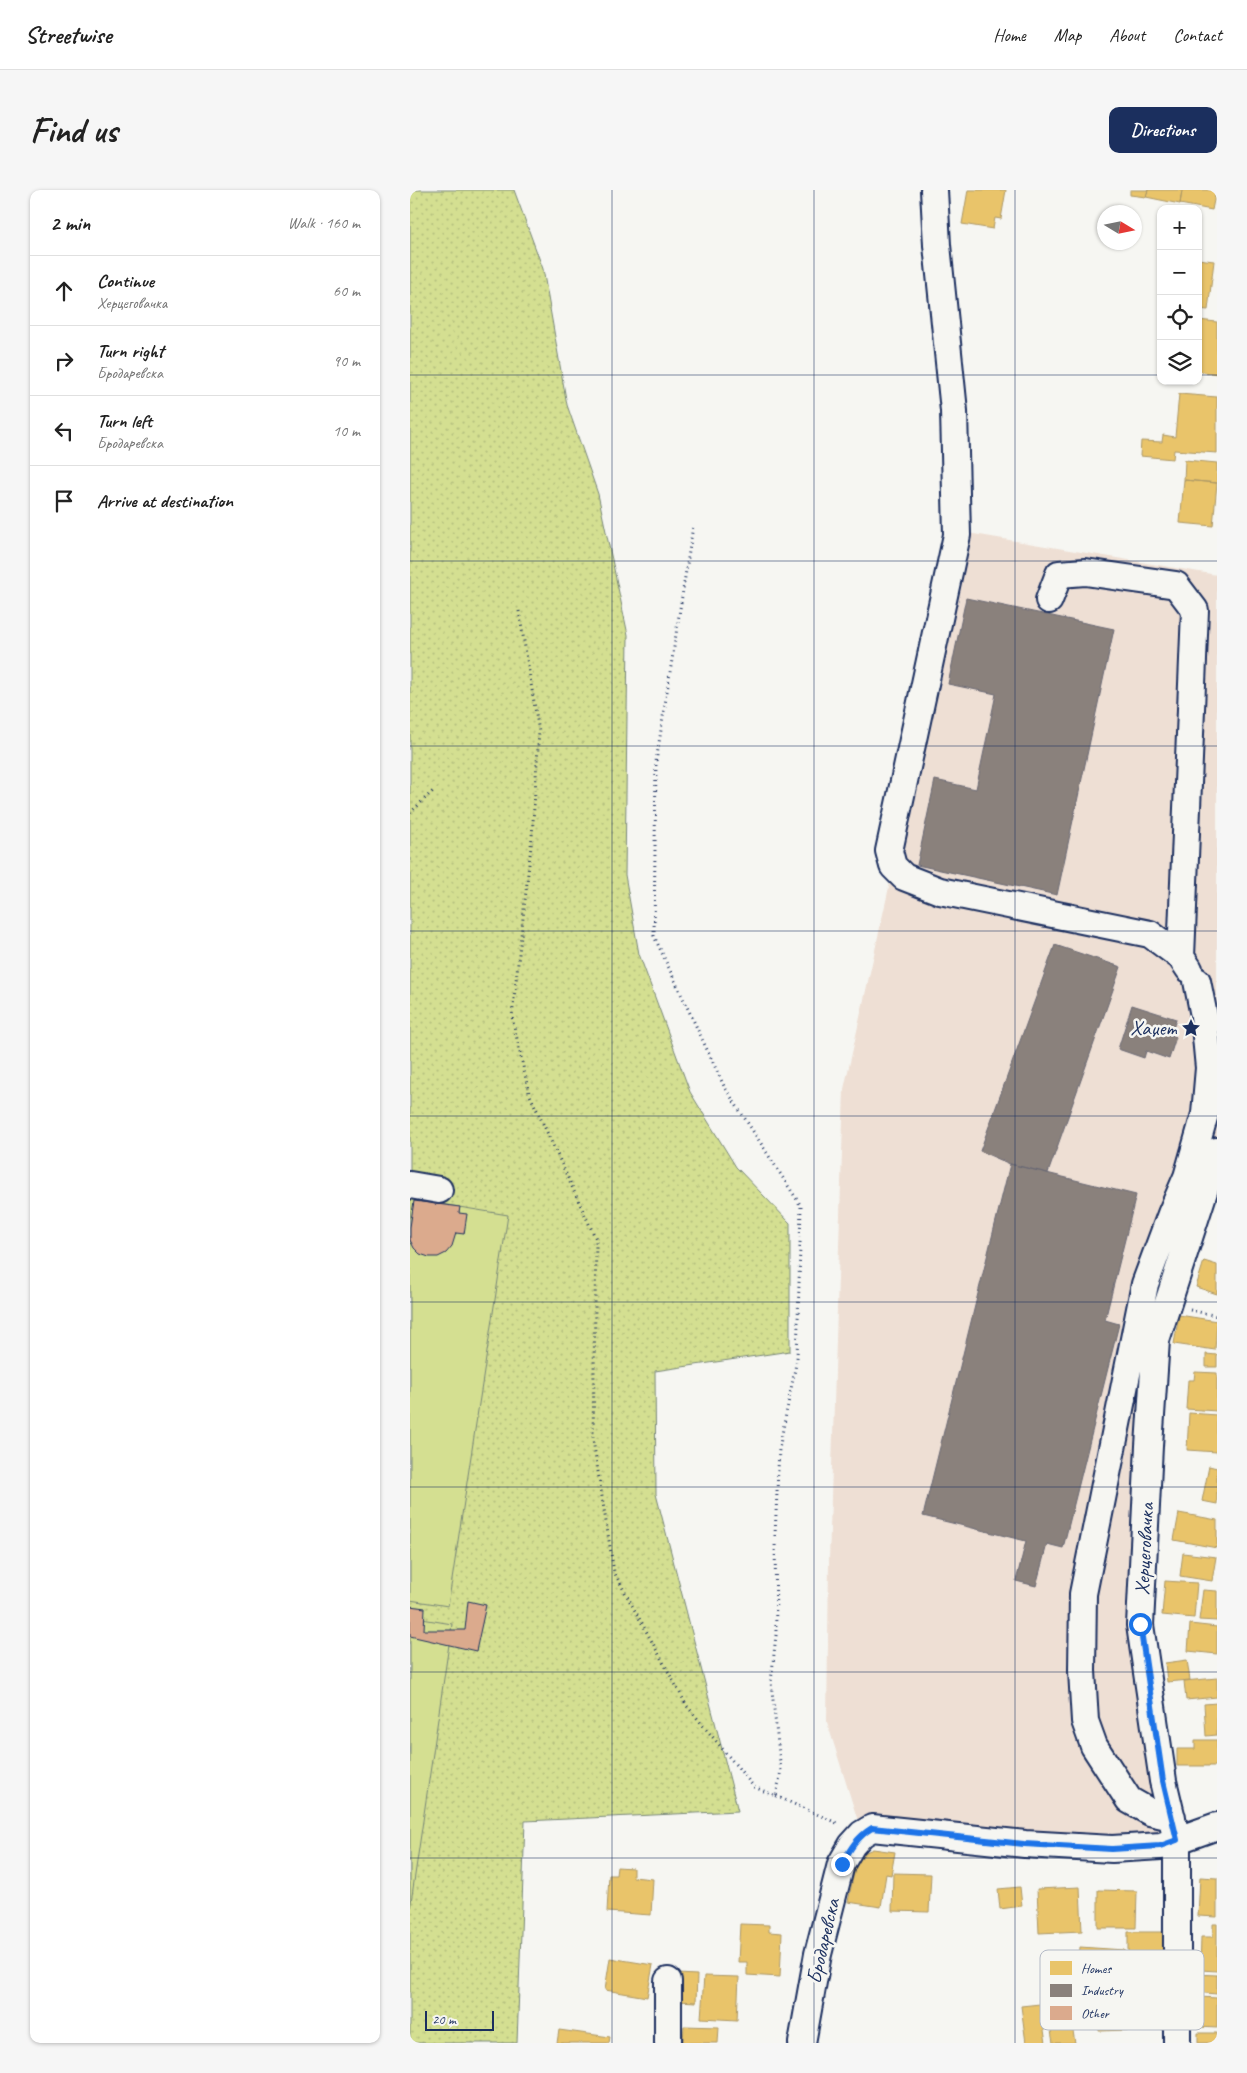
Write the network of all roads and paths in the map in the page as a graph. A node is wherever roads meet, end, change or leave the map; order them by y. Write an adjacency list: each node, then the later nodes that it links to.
1 (934, 190): 7 (street)
2 (693, 526): 12 (path)
3 (1049, 600): 7 (street)
4 (519, 611): 12 (path)
5 (434, 789): 6 (path)
6 (410, 813)
7 (1181, 957): 8 (street)
8 (1207, 984): 14 (street)
9 (1217, 1151): 14 (street, Херцеговачка)
10 (410, 1185): 11 (street)
11 (439, 1190)
12 (776, 1796): 15 (path)
13 (1217, 1826): 14 (street)
14 (1174, 1829): 15 (street); 16 (street, Херцеговачка)
15 (862, 1834): 20 (street, Бродаревска)
16 (1176, 1950)
17 (668, 1981): 19 (street)
18 (1177, 2030): 21 (street, Херцеговачка)
19 (668, 2043)
20 (802, 2043)
21 (1177, 2043)

